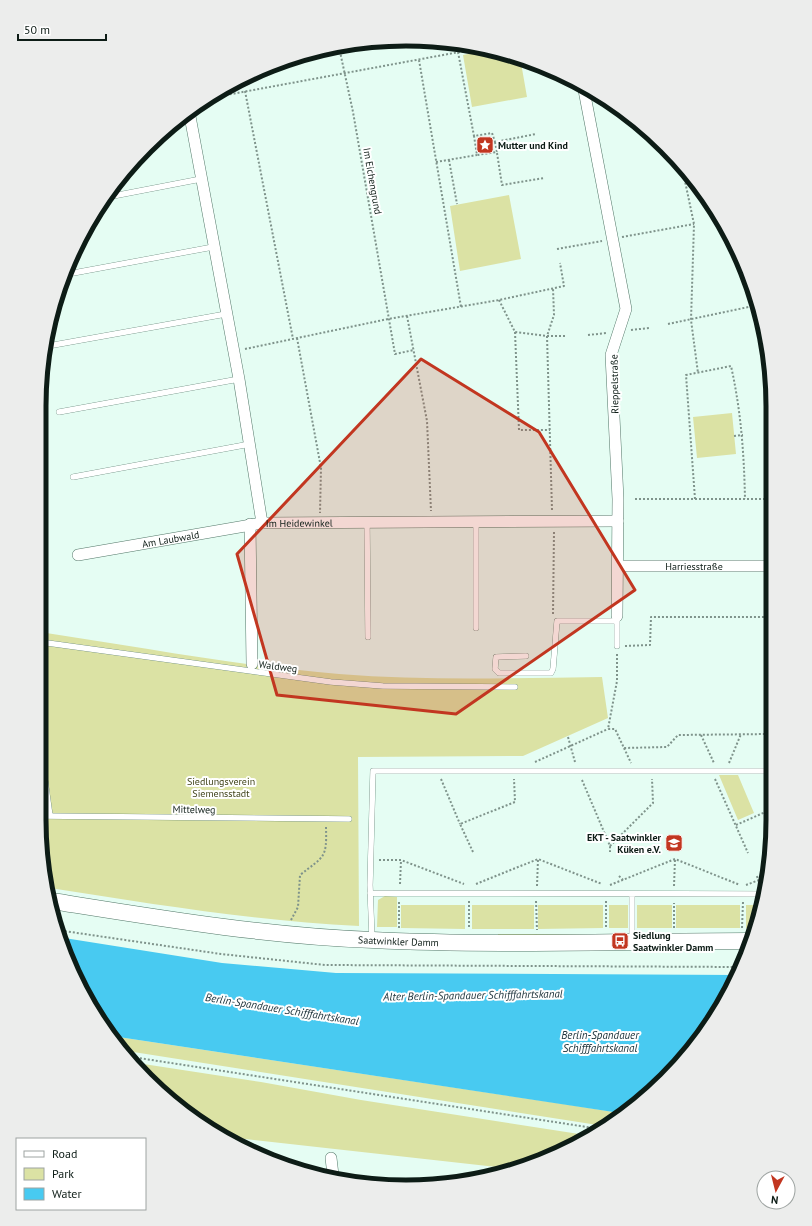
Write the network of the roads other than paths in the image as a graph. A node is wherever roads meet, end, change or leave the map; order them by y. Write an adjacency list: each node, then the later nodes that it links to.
1 (585, 93): 16 (street, Rieppelstraße)
2 (187, 120): 3 (street, Im Heidewinkel)
3 (201, 179): 4 (lane); 5 (street, Im Heidewinkel)
4 (114, 196)
5 (213, 247): 6 (lane); 7 (street, Im Heidewinkel)
6 (71, 273)
7 (226, 314): 8 (lane); 9 (street, Im Heidewinkel)
8 (51, 345)
9 (239, 379): 10 (lane); 11 (street, Im Heidewinkel)
10 (59, 412)
11 (250, 444): 12 (lane); 13 (street, Im Heidewinkel)
12 (73, 477)
13 (262, 522): 14 (street, Im Heidewinkel); 17 (street, Am Laubwald)
14 (367, 522): 15 (street, Im Heidewinkel); 23 (lane)
15 (476, 522): 16 (street, Im Heidewinkel); 22 (lane)
16 (618, 522): 19 (street, Rieppelstraße)
17 (250, 524): 18 (street, Am Laubwald); 27 (street)
18 (78, 554)
19 (618, 566): 20 (street, Harriesstraße); 21 (street, Rieppelstraße)
20 (766, 570)
21 (617, 619): 25 (lane); 26 (lane)
22 (476, 628)
23 (368, 637)
24 (46, 643): 27 (lane, Waldweg)
25 (617, 646)
26 (526, 656)
27 (251, 668): 28 (lane, Waldweg)
28 (515, 687)
29 (766, 771): 34 (lane)
30 (46, 787): 32 (lane)
31 (46, 816): 32 (lane, Mittelweg)
32 (50, 816): 33 (lane, Mittelweg)
33 (349, 819)
34 (370, 893): 35 (lane); 39 (lane)
35 (632, 894): 36 (lane); 40 (lane)
36 (758, 894)
37 (56, 902): 39 (main road, Saatwinkler Damm)
38 (745, 935): 40 (main road, Saatwinkler Damm)
39 (372, 940): 40 (main road, Saatwinkler Damm)
40 (632, 941)
41 (331, 1158): 42 (street)
42 (332, 1172)

